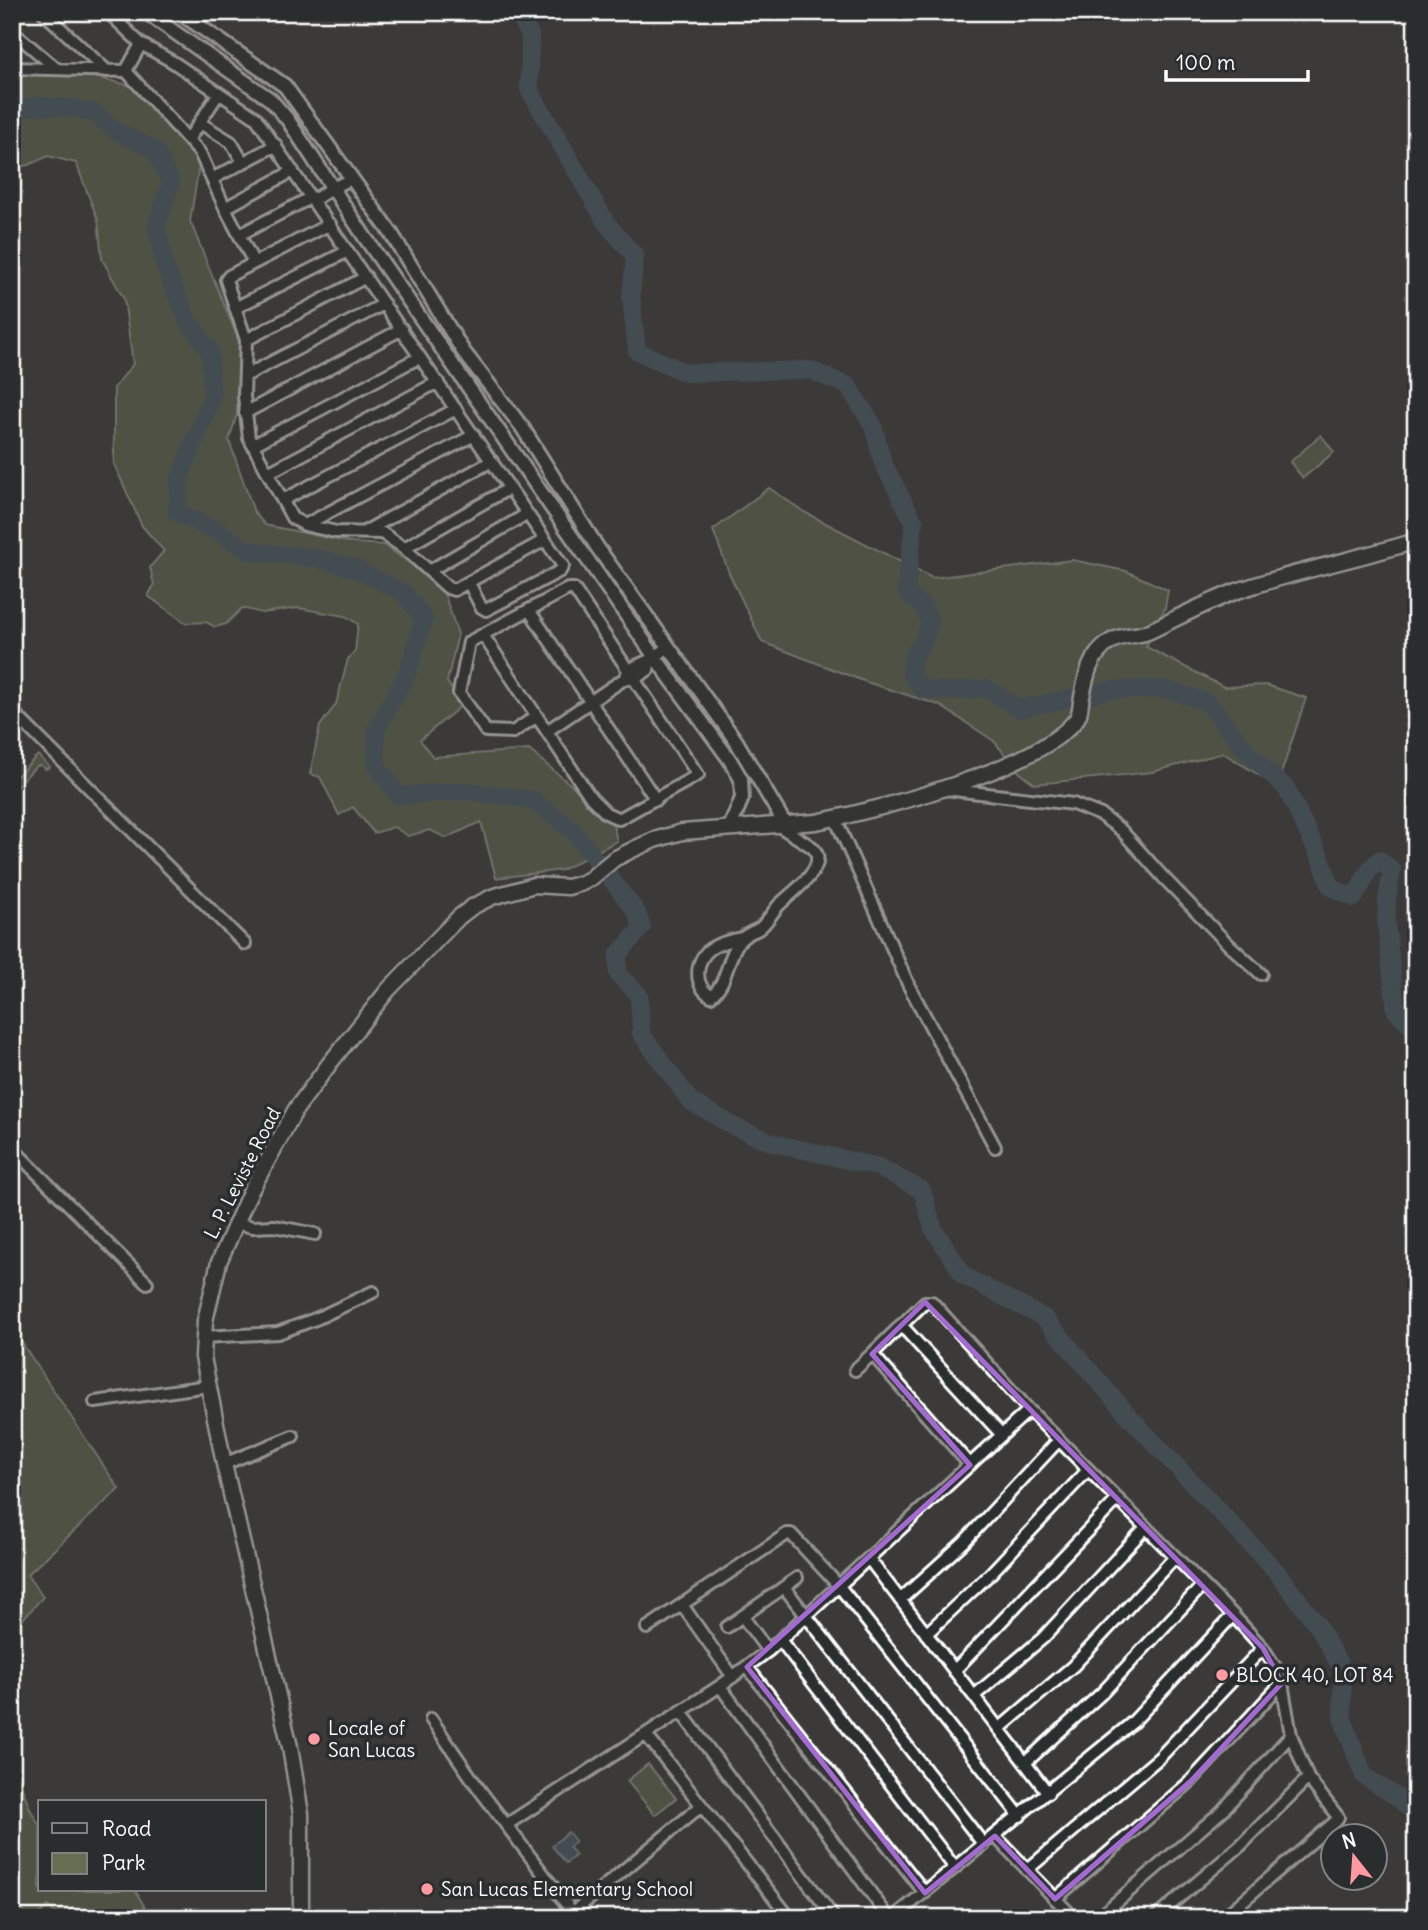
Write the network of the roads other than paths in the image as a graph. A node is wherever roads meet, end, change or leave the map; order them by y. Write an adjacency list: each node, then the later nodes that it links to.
1 (43, 12): 9 (street)
2 (108, 12): 6 (street)
3 (146, 12): 19 (street)
4 (179, 12): 17 (street)
5 (12, 31): 8 (street)
6 (141, 44): 10 (street); 11 (street)
7 (12, 68): 8 (street)
8 (57, 69): 9 (street)
9 (107, 71): 10 (street)
10 (126, 71): 13 (street)
11 (219, 93): 12 (street); 14 (street)
12 (200, 123): 13 (street); 15 (street)
13 (188, 140): 18 (street)
14 (276, 145): 15 (street); 16 (street)
15 (243, 162): 18 (street)
16 (293, 171): 20 (street); 21 (street)
17 (352, 178): 19 (street); 52 (street)
18 (212, 179): 21 (street)
19 (334, 191): 20 (street); 53 (street)
20 (314, 201): 22 (street); 23 (street)
21 (225, 208): 23 (street)
22 (330, 224): 24 (street); 25 (street)
23 (239, 235): 25 (street)
24 (348, 251): 26 (street); 28 (street)
25 (254, 263): 28 (street)
26 (366, 277): 27 (street); 30 (street)
27 (384, 304): 29 (street); 32 (street)
28 (235, 308): 30 (street)
29 (402, 329): 31 (street); 35 (street)
30 (246, 340): 32 (street)
31 (420, 357): 33 (street); 37 (street)
32 (245, 376): 35 (street)
33 (438, 382): 34 (street); 39 (street)
34 (456, 408): 36 (street); 41 (street)
35 (245, 414): 37 (street)
36 (474, 435): 38 (street); 43 (street)
37 (253, 445): 39 (street)
38 (492, 461): 40 (street); 44 (street)
39 (268, 473): 41 (street)
40 (510, 488): 42 (street); 47 (street)
41 (283, 500): 43 (street)
42 (527, 513): 45 (street); 48 (street)
43 (306, 525): 44 (street)
44 (364, 533): 47 (street)
45 (545, 540): 49 (street); 49 (street)
46 (1416, 541): 61 (main road, L. P. Leviste Road)
47 (404, 548): 48 (street)
48 (429, 571): 49 (street)
49 (469, 583)
50 (529, 610): 51 (street); 54 (street); 55 (street)
51 (483, 635): 57 (street); 57 (street)
52 (668, 647): 53 (street); 59 (street)
53 (652, 659): 54 (street); 60 (street)
54 (629, 676): 55 (street); 62 (street)
55 (590, 701): 58 (street); 62 (street)
56 (12, 711): 67 (street)
57 (537, 716): 58 (street)
58 (547, 731): 62 (street)
59 (755, 772): 60 (street); 64 (street)
60 (741, 779): 65 (street)
61 (942, 788): 63 (main road, L. P. Leviste Road); 68 (street)
62 (656, 800)
63 (835, 818): 64 (main road, L. P. Leviste Road); 69 (street)
64 (780, 824): 65 (main road, L. P. Leviste Road); 66 (street)
65 (730, 827): 71 (main road, L. P. Leviste Road)
66 (742, 938): 66 (street)
67 (245, 944)
68 (1261, 974)
69 (995, 1147)
70 (12, 1148): 73 (street)
71 (235, 1223): 72 (street); 76 (main road, L. P. Leviste Road)
72 (315, 1234)
73 (147, 1283)
74 (373, 1292): 76 (street)
75 (901, 1325): 77 (street); 81 (street); 82 (street)
76 (203, 1337): 79 (main road, L. P. Leviste Road)
77 (872, 1354): 78 (street); 86 (street)
78 (855, 1370)
79 (208, 1387): 80 (street); 85 (main road, L. P. Leviste Road)
80 (95, 1402)
81 (1029, 1410): 82 (street); 84 (street)
82 (1002, 1435): 86 (street)
83 (293, 1436): 85 (street)
84 (1059, 1440): 87 (street); 96 (street)
85 (224, 1464): 131 (main road, L. P. Leviste Road)
86 (970, 1465): 91 (street)
87 (1088, 1470): 88 (street); 103 (street)
88 (1118, 1499): 89 (street); 108 (street)
89 (1146, 1527): 90 (street); 112 (street)
90 (1175, 1557): 93 (street); 115 (street)
91 (869, 1559): 94 (street); 96 (street)
92 (797, 1578): 95 (street)
93 (1203, 1585): 99 (street); 118 (street)
94 (839, 1586): 97 (street); 98 (street); 122 (street)
95 (784, 1587): 98 (street); 100 (street)
96 (900, 1600): 103 (street)
97 (682, 1605): 102 (street); 109 (street)
98 (808, 1615): 104 (street); 125 (street)
99 (1233, 1615): 105 (street); 120 (street)
100 (743, 1617): 101 (street); 106 (street)
101 (727, 1627)
102 (648, 1628)
103 (926, 1634): 108 (street)
104 (780, 1641): 106 (street); 126 (street)
105 (1263, 1648): 110 (street); 127 (street)
106 (768, 1651): 107 (street)
107 (747, 1667): 109 (street); 128 (street)
108 (954, 1671): 112 (street)
109 (733, 1677): 111 (street)
110 (1282, 1683): 117 (street); 129 (street)
111 (720, 1686): 113 (street); 134 (street)
112 (974, 1696): 115 (street)
113 (681, 1712): 116 (street); 133 (street)
114 (431, 1719): 123 (street)
115 (999, 1729): 118 (street)
116 (646, 1735): 121 (street); 123 (street)
117 (1291, 1735): 119 (street); 136 (street)
118 (1025, 1763): 120 (street)
119 (1308, 1778): 137 (street); 138 (street)
120 (1048, 1793): 122 (street)
121 (701, 1806): 130 (street); 132 (street)
122 (1020, 1816): 124 (street)
123 (506, 1825): 130 (street)
124 (995, 1836): 125 (street); 127 (street)
125 (984, 1845): 126 (street)
126 (955, 1868): 128 (street)
127 (1027, 1870): 129 (street)
128 (925, 1893): 134 (street)
129 (1055, 1899): 135 (street)
130 (569, 1915)
131 (301, 1918)
132 (790, 1918)
133 (834, 1918)
134 (891, 1918)
135 (1074, 1918)
136 (1098, 1918)
137 (1155, 1918)
138 (1223, 1918)

